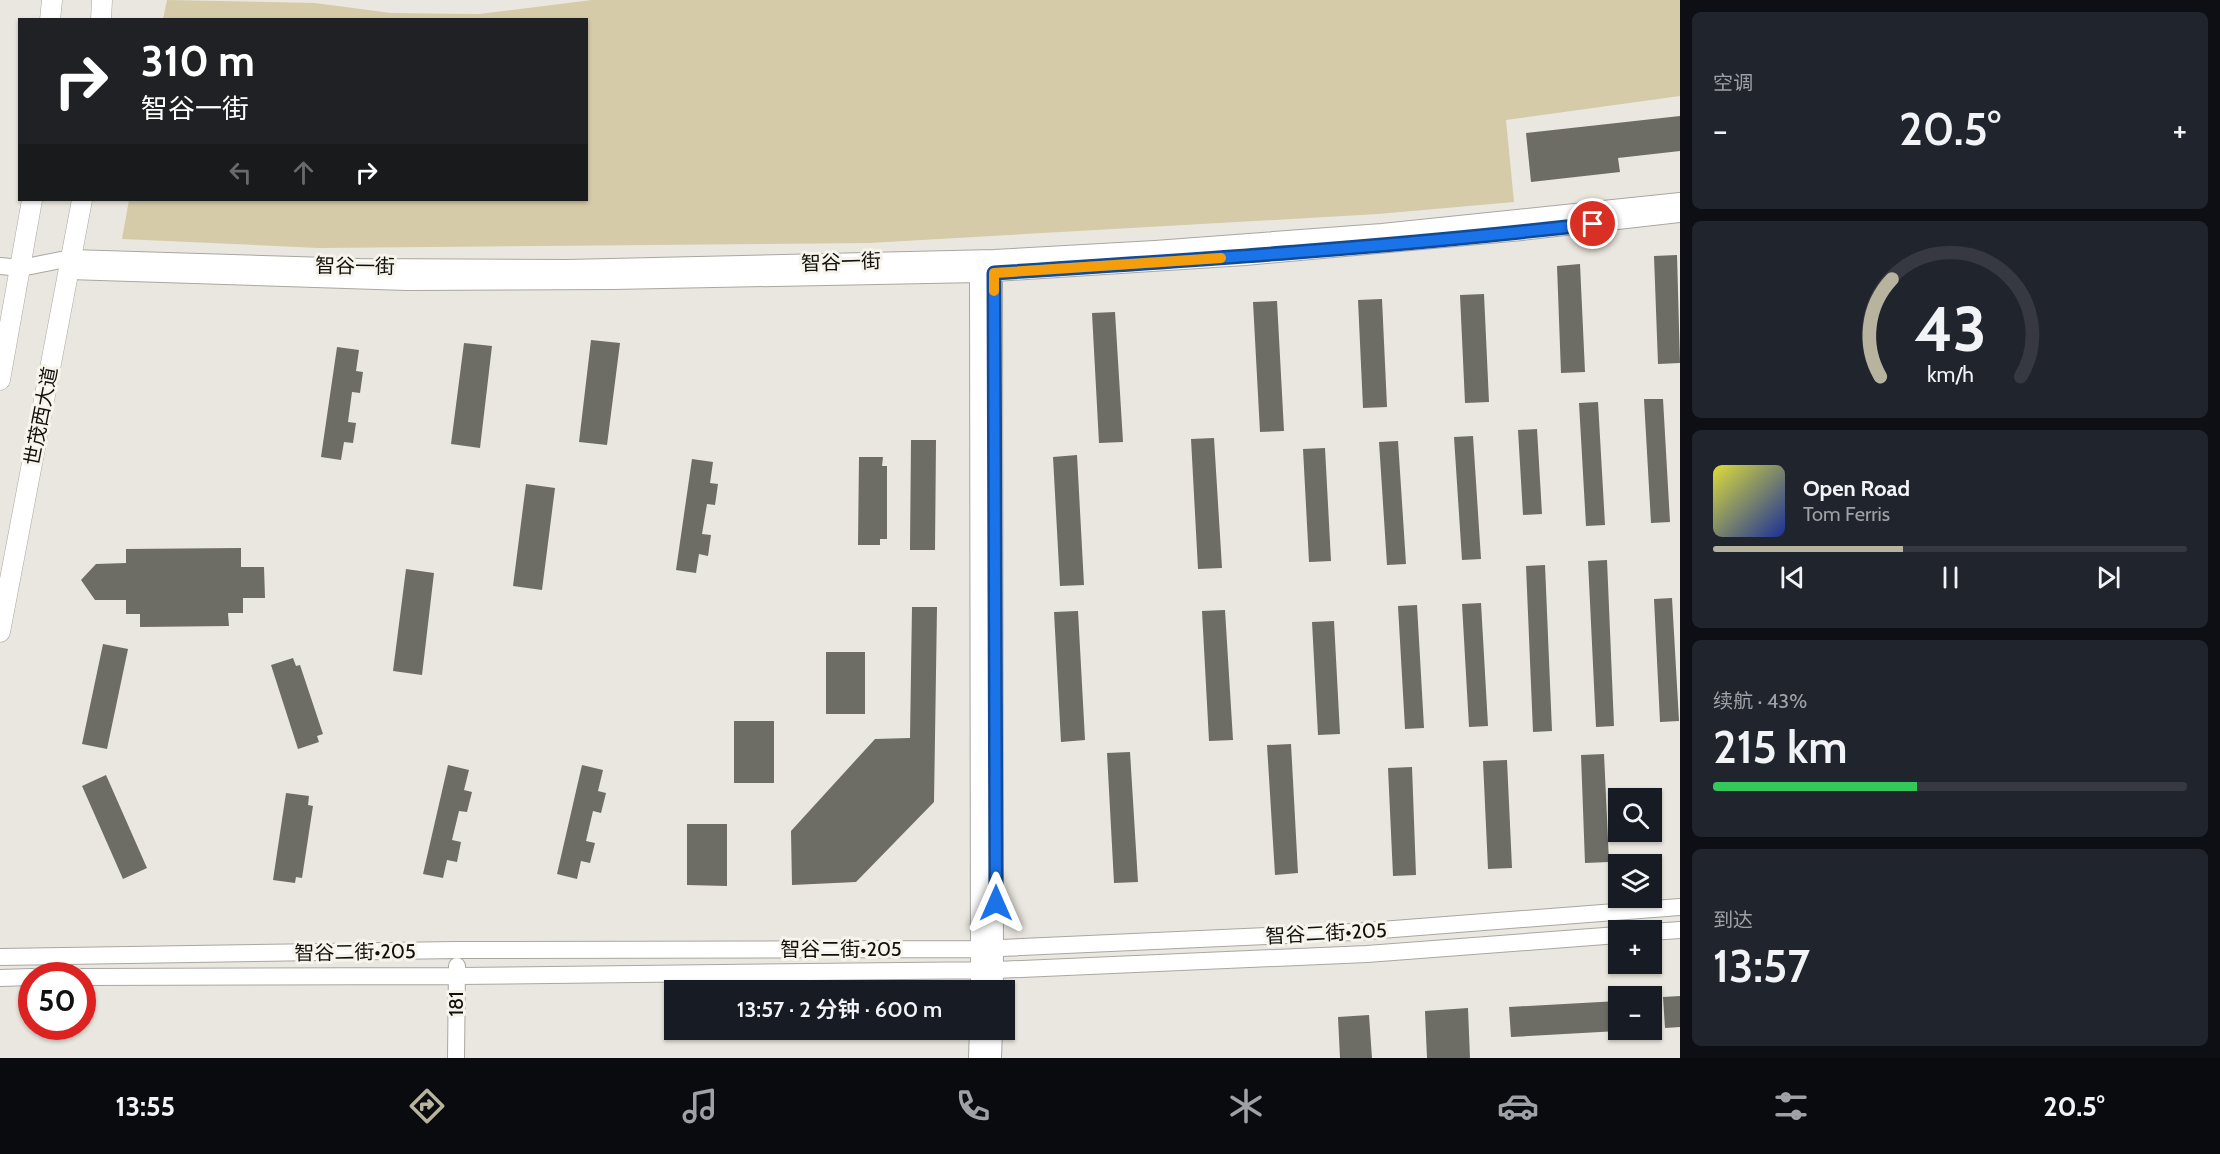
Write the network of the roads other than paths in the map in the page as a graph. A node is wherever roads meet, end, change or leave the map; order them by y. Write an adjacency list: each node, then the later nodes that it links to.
1 (52, 0): 3 (main road)
2 (102, 0): 4 (main road)
3 (50, 18)
4 (101, 18)
5 (32, 201): 12 (main road)
6 (82, 201): 9 (main road, 世茂西大道)
7 (1680, 201): 11 (main road, 智谷一街)
8 (1680, 214): 11 (main road, 智谷一街)
9 (70, 265): 11 (main road, 智谷一街); 12 (main road, 智谷一街); 14 (main road, 世茂西大道)
10 (0, 266): 12 (main road, 智谷一街)
11 (986, 266): 19 (main road); 20 (main road)
12 (21, 268): 13 (main road)
13 (0, 380)
14 (0, 632)
15 (1680, 907): 19 (main road, 智谷二街•205)
16 (1680, 930): 17 (main road)
17 (1662, 931)
18 (1608, 936): 23 (main road, 智谷二街•205)
19 (996, 948): 20 (main road, 智谷二街•205); 23 (main road)
20 (979, 949): 21 (main road, 智谷二街•205); 23 (main road)
21 (457, 951): 22 (main road, 智谷二街•205); 24 (main road, 181)
22 (0, 957)
23 (988, 970): 24 (main road, 智谷二街•205); 28 (main road); 29 (main road)
24 (457, 976): 25 (main road, 智谷二街•205); 32 (main road, 181)
25 (96, 977)
26 (0, 978): 27 (main road)
27 (18, 978)
28 (984, 980)
29 (992, 980)
30 (978, 1040): 33 (main road)
31 (994, 1040): 34 (main road)
32 (456, 1058)
33 (978, 1058)
34 (993, 1058)

